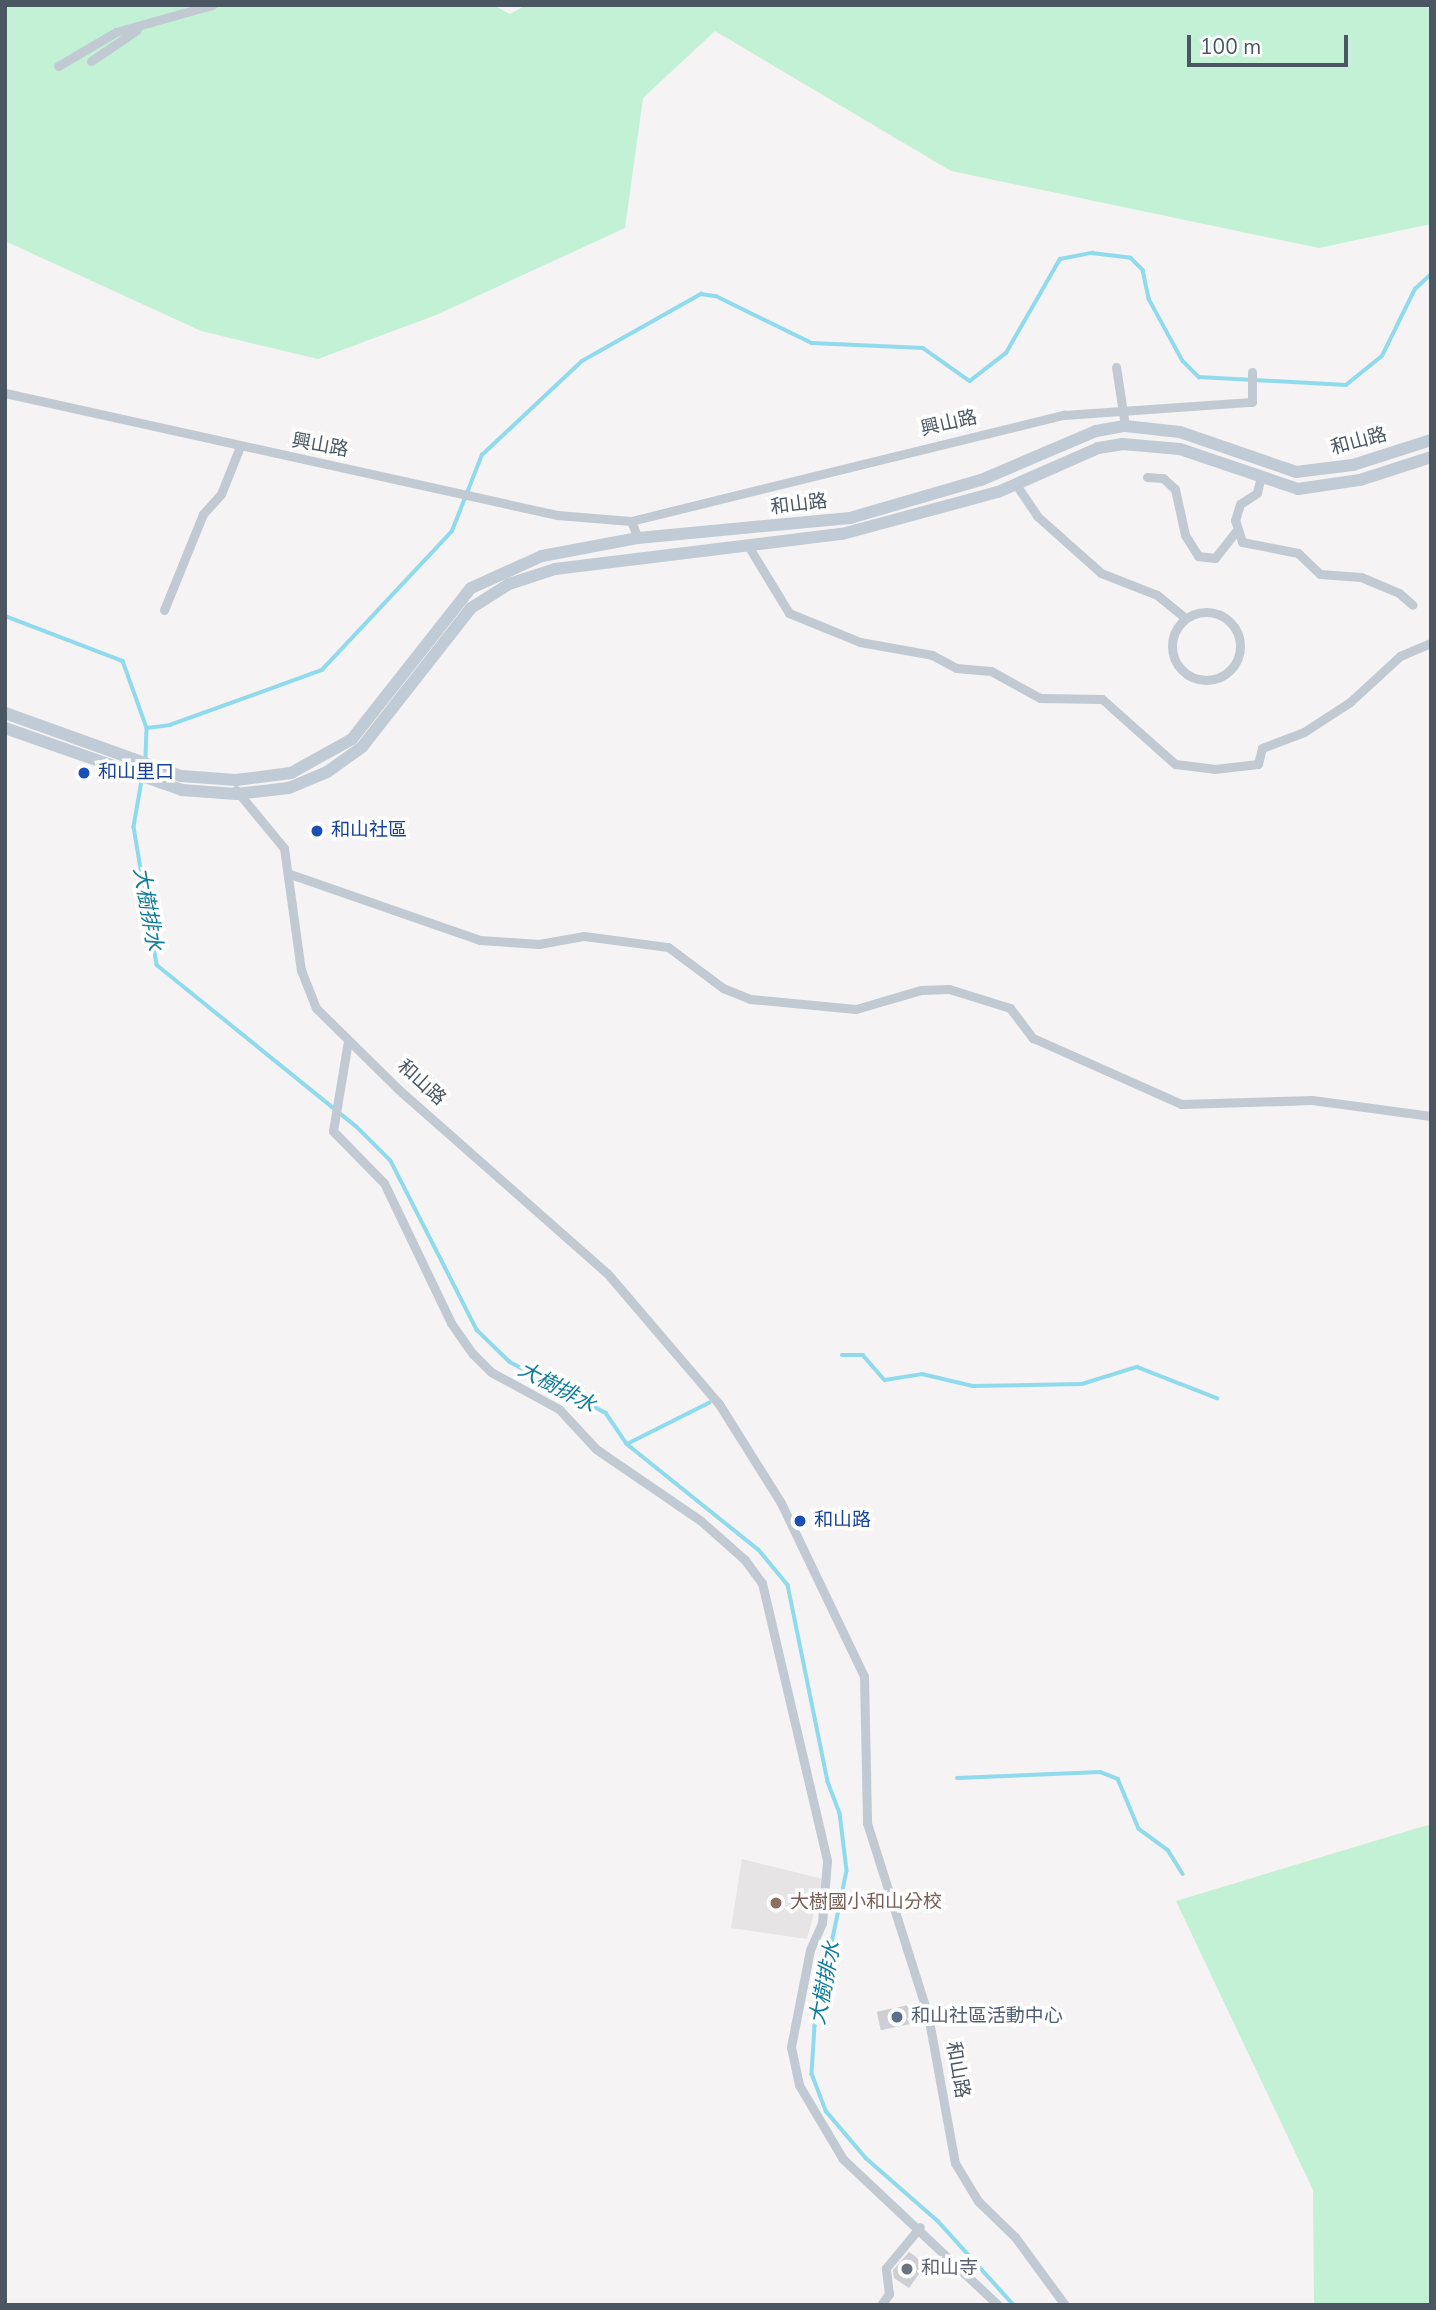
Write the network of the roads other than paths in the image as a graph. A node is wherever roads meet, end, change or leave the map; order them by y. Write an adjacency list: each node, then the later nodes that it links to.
1 (212, 5): 2 (street)
2 (145, 25): 3 (street); 4 (street)
3 (90, 61)
4 (58, 66)
5 (1116, 367): 8 (street)
6 (1252, 372): 8 (street, 興山路)
7 (5, 393): 11 (street, 興山路)
8 (1123, 411): 9 (street); 16 (street, 興山路)
9 (1125, 426): 10 (main road, 和山路); 18 (main road, 和山路)
10 (1431, 440)
11 (239, 449): 16 (street, 興山路); 21 (street)
12 (1431, 457): 14 (main road, 和山路)
13 (1147, 477): 17 (street)
14 (1260, 480): 15 (main road, 和山路); 17 (street)
15 (1017, 486): 19 (main road, 和山路); 22 (street)
16 (631, 521): 18 (street)
17 (1235, 532): 20 (street)
18 (638, 538): 26 (main road, 和山路)
19 (747, 544): 23 (street); 27 (main road, 和山路)
20 (1413, 605)
21 (164, 610)
22 (1185, 618): 22 (street)
23 (1431, 643)
24 (5, 713): 26 (main road, 和山路)
25 (5, 728): 27 (main road, 和山路)
26 (236, 780): 27 (street)
27 (236, 794): 28 (street, 和山路)
28 (290, 874): 29 (street, 和山路); 30 (street)
29 (348, 1041): 31 (street); 34 (street, 和山路)
30 (1431, 1116)
31 (920, 2227): 32 (street); 33 (street)
32 (881, 2305)
33 (998, 2305)
34 (1065, 2305)

